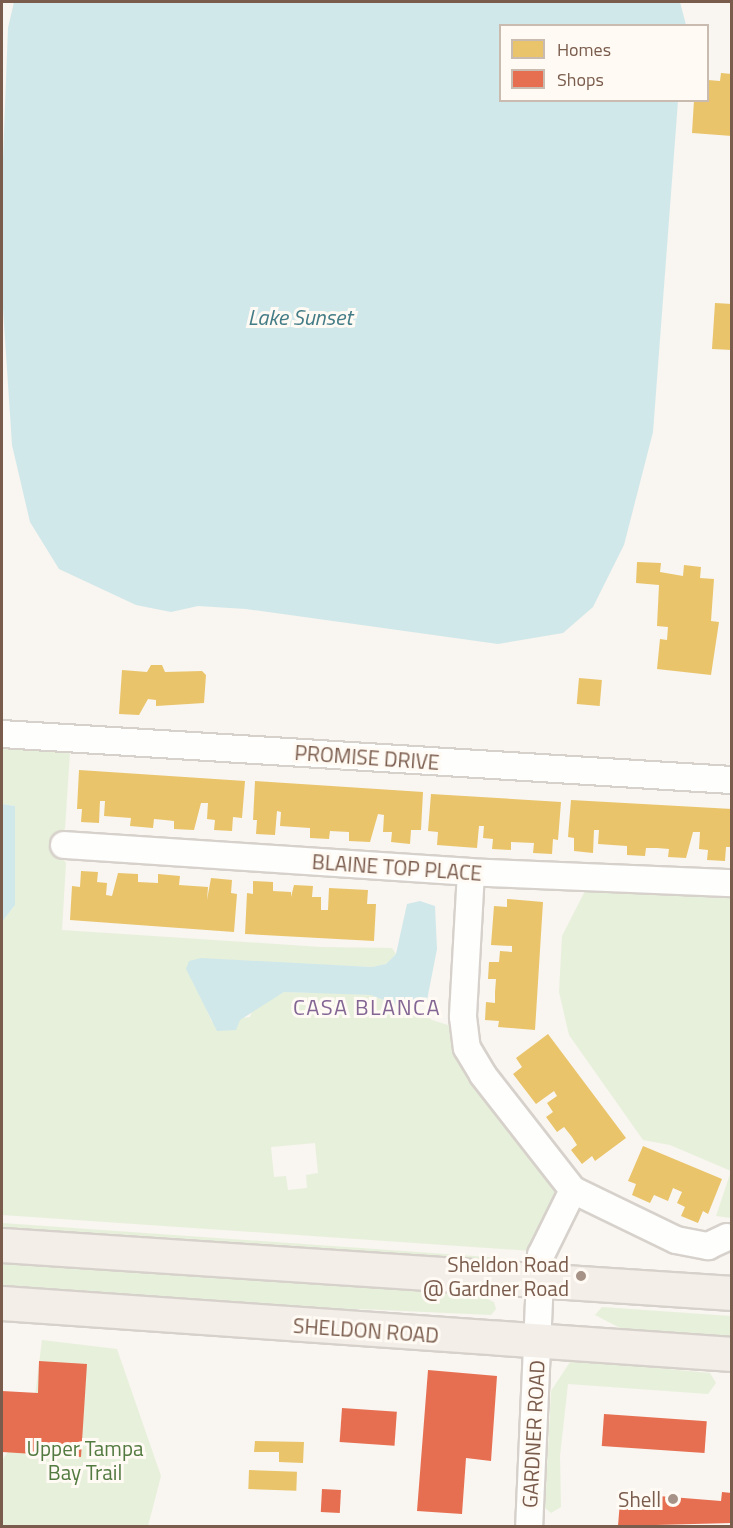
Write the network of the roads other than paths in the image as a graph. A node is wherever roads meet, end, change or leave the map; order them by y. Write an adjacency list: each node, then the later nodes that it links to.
1 (2, 734): 2 (street, PROMISE DRIVE)
2 (732, 780)
3 (64, 845): 4 (street, BLAINE TOP PLACE)
4 (471, 872): 5 (street, BLAINE TOP PLACE); 6 (street)
5 (732, 883)
6 (573, 1190): 7 (street); 11 (street, GARDNER ROAD)
7 (727, 1238)
8 (2, 1245): 9 (main road)
9 (221, 1260): 10 (main road); 11 (main road)
10 (2, 1261)
11 (540, 1281): 12 (main road); 14 (street, GARDNER ROAD)
12 (732, 1293)
13 (2, 1303): 14 (main road, SHELDON ROAD)
14 (537, 1342): 15 (main road, SHELDON ROAD); 16 (street, GARDNER ROAD)
15 (732, 1354)
16 (529, 1527)

